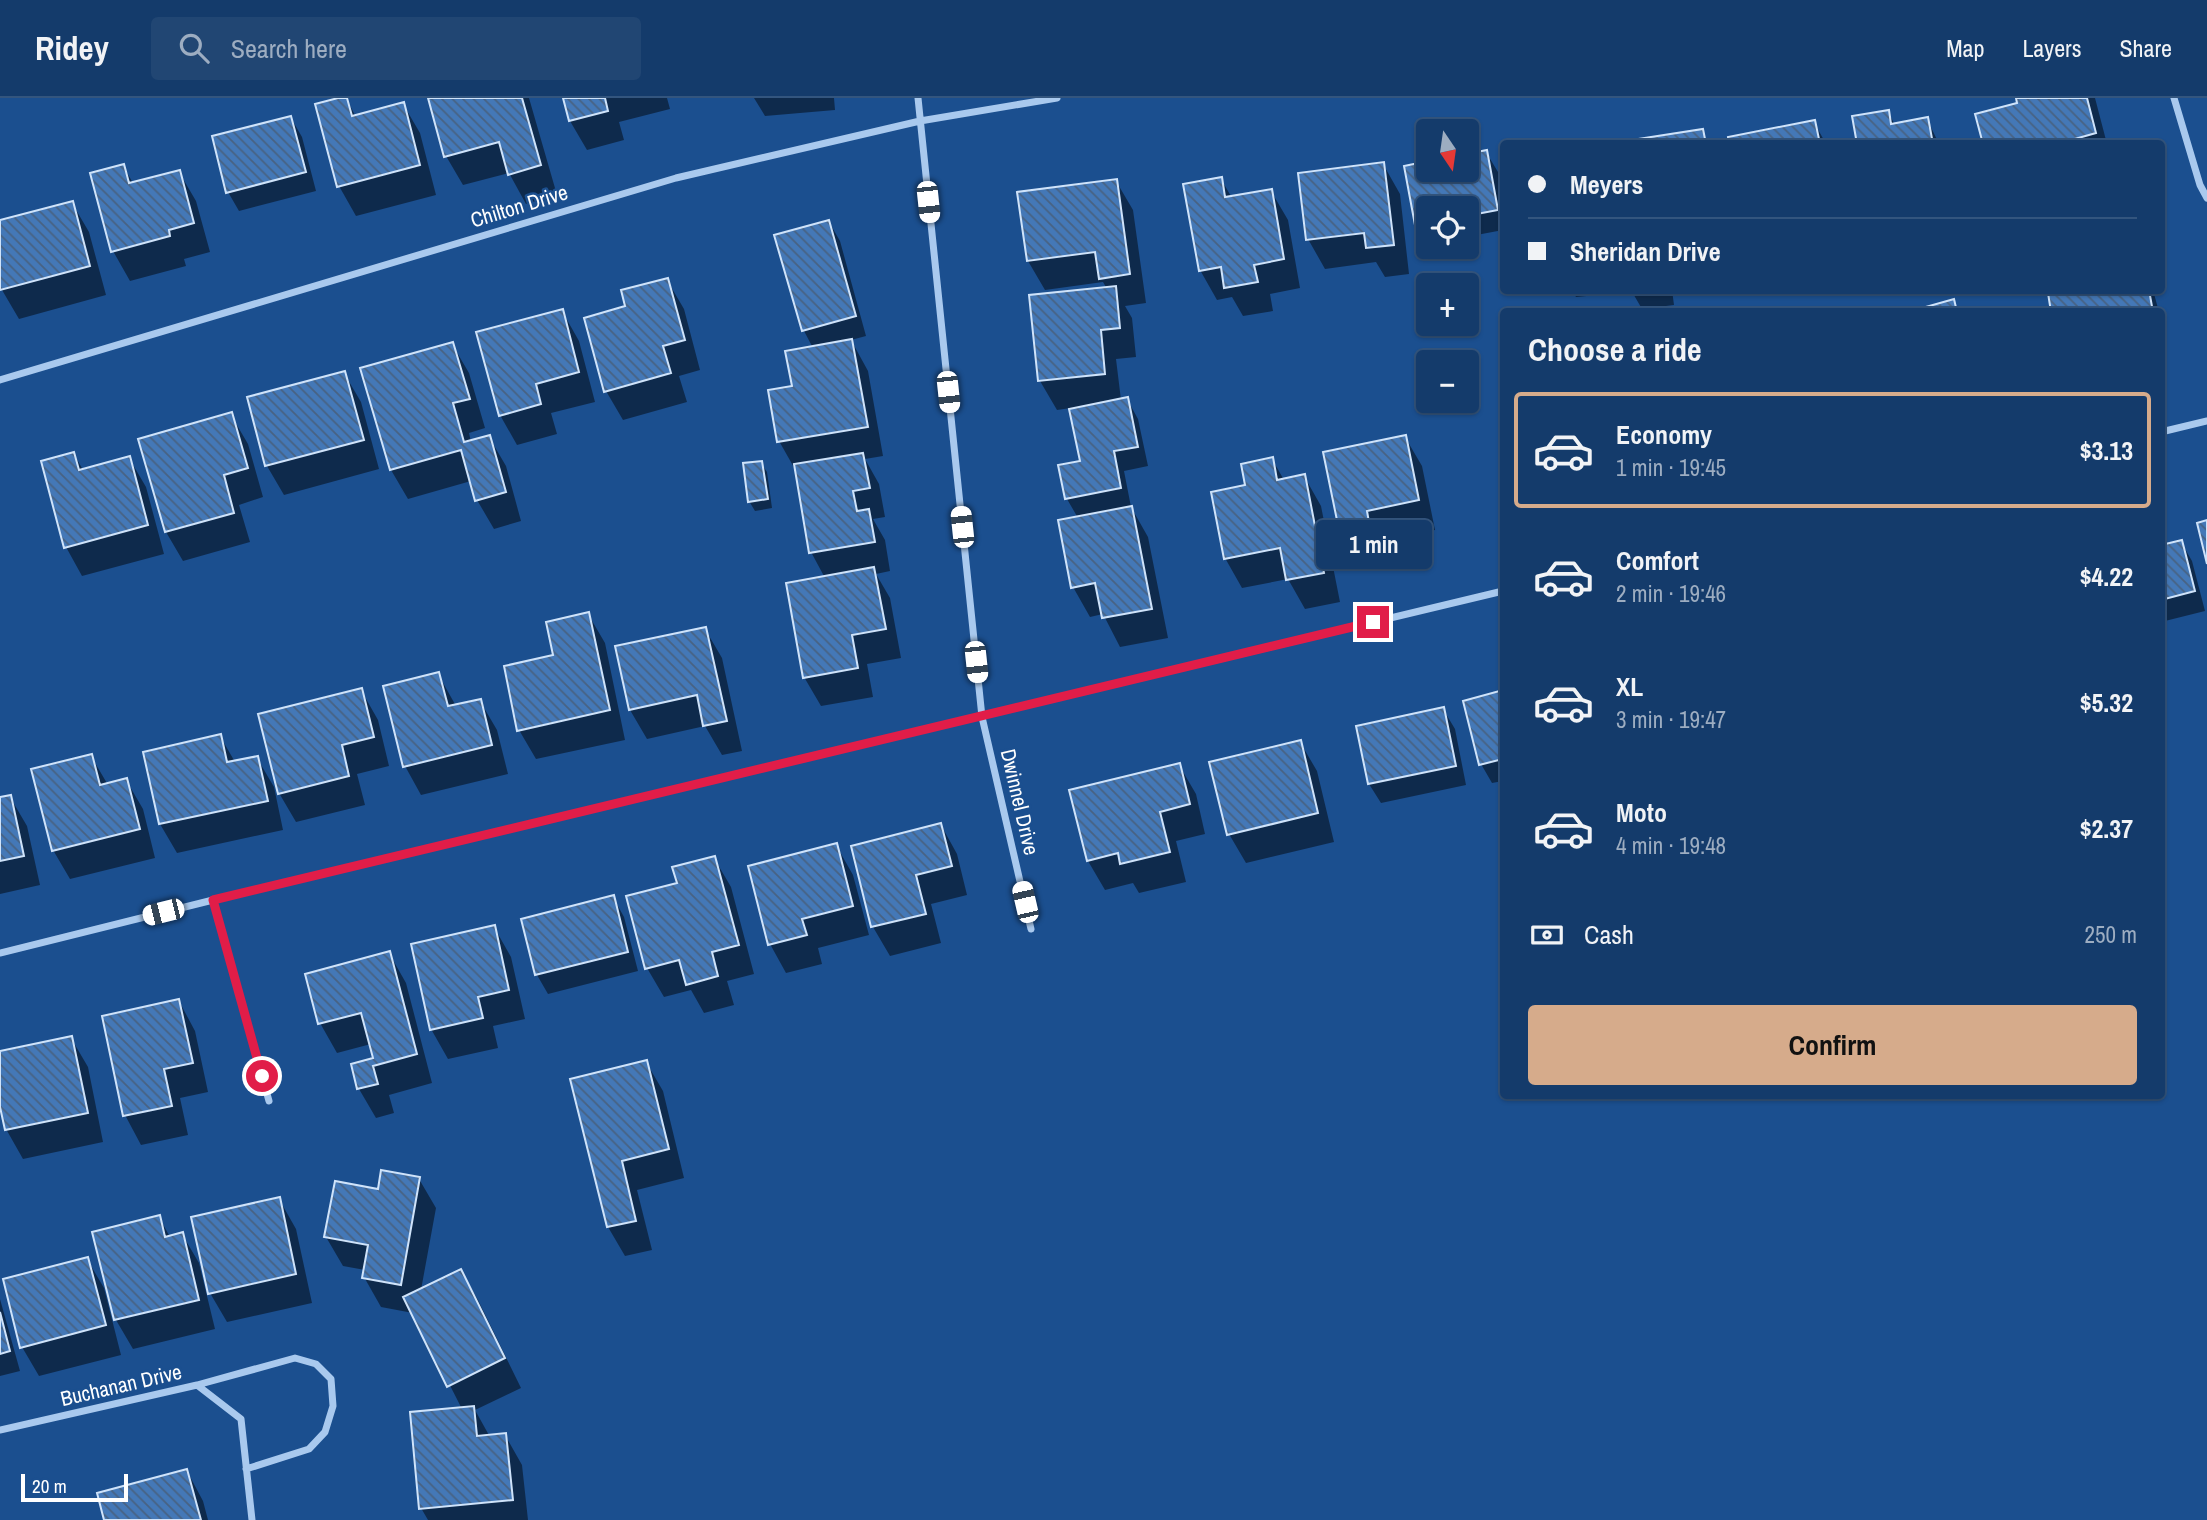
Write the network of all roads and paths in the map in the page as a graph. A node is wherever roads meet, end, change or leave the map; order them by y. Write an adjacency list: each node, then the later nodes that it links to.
1 (918, 98): 4 (street, Dwinnel Drive)
2 (1057, 98): 4 (street, Chilton Drive)
3 (2174, 98): 5 (street)
4 (920, 121): 6 (street, Chilton Drive); 10 (street, Dwinnel Drive)
5 (2207, 198)
6 (0, 380)
7 (2207, 421): 8 (street)
8 (2165, 431)
9 (1500, 592): 10 (street)
10 (982, 717): 11 (street); 12 (street, Dwinnel Drive)
11 (213, 900): 13 (street); 14 (street)
12 (1031, 929)
13 (0, 953)
14 (269, 1101)
15 (197, 1385): 16 (street, Buchanan Drive); 17 (street, Buchanan Drive); 17 (street)
16 (0, 1430)
17 (246, 1469): 18 (street)
18 (251, 1520)

